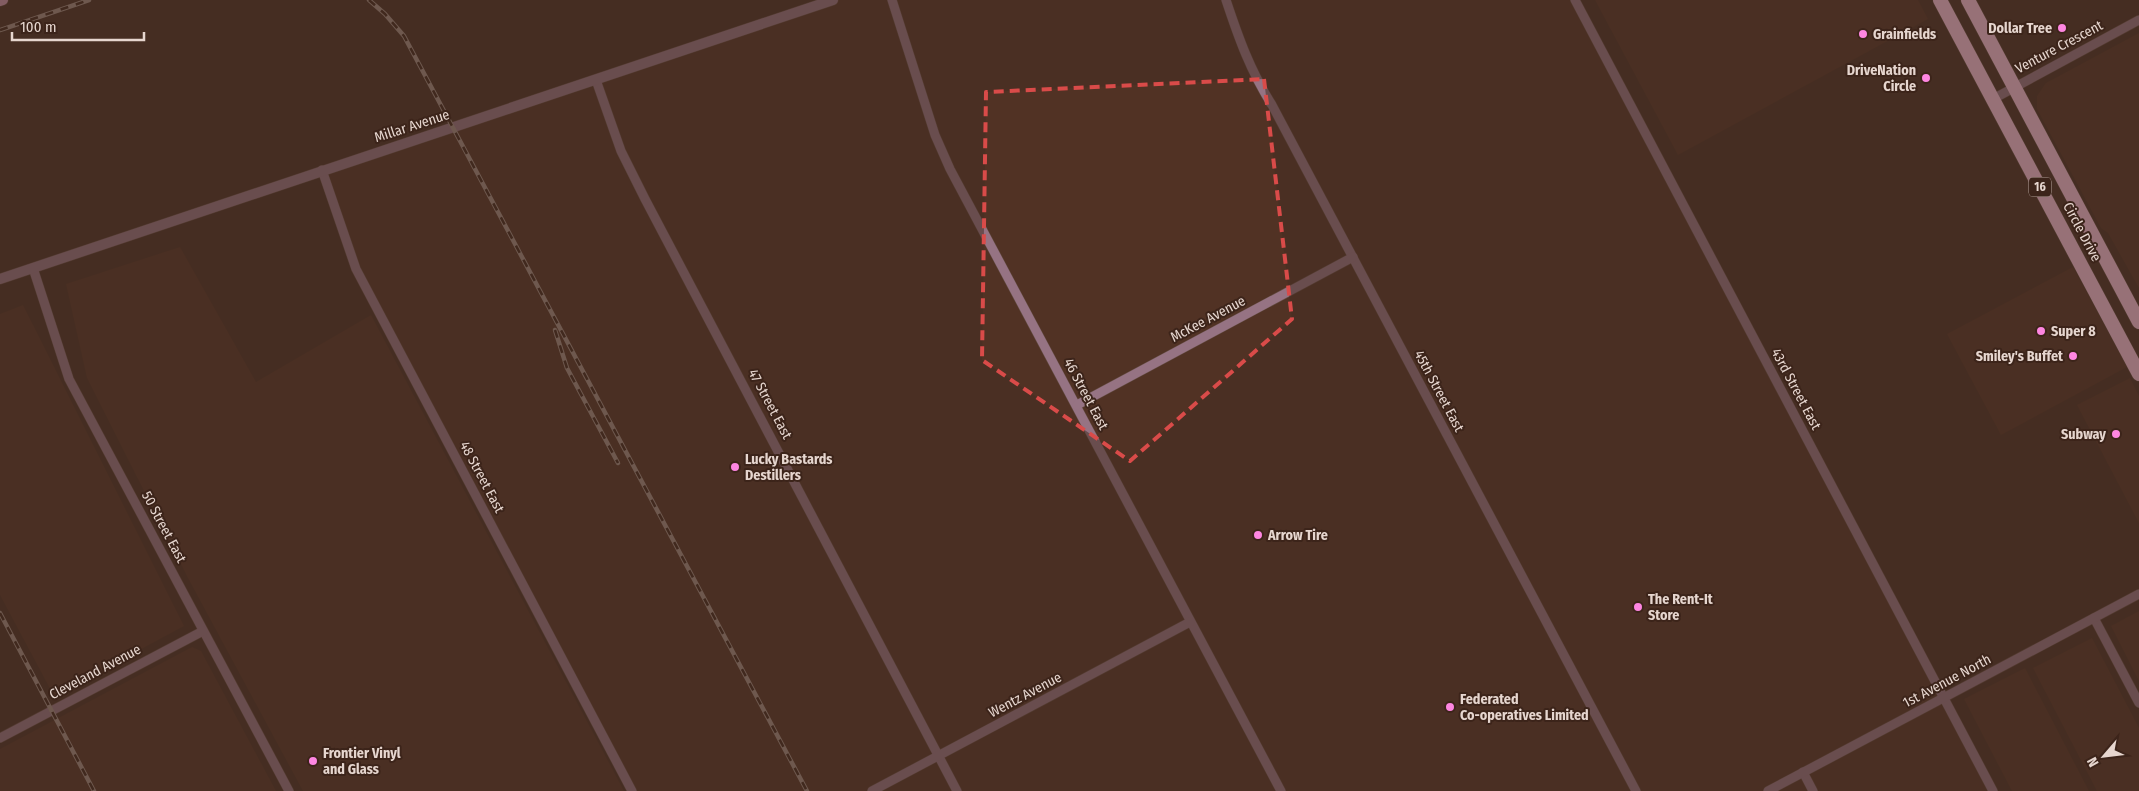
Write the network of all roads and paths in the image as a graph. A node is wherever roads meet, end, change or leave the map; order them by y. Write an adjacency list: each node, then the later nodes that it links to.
1 (833, 0): 8 (street, Millar Avenue)
2 (892, 0): 17 (street, 46 Street East)
3 (1226, 0): 12 (street, 45th Street East)
4 (1575, 0): 22 (street, 43rd Street East)
5 (1940, 0): 10 (highway, Circle Drive / 16)
6 (1968, 0): 9 (highway, Circle Drive / 16)
7 (2139, 20): 9 (street, Venture Crescent)
8 (596, 80): 11 (street, Millar Avenue); 25 (street, 47 Street East)
9 (2014, 87): 10 (street, Venture Crescent); 15 (highway, Circle Drive / 16)
10 (1993, 99): 16 (highway, Circle Drive / 16)
11 (322, 170): 13 (street, Millar Avenue); 28 (street, 48 Street East)
12 (1353, 257): 17 (street, McKee Avenue); 32 (street, 45th Street East)
13 (33, 268): 14 (street, Millar Avenue); 21 (street, 50 Street East)
14 (0, 279)
15 (2139, 322)
16 (2139, 374)
17 (1076, 405): 20 (street, 46 Street East)
18 (2139, 594): 19 (street, 1st Avenue North)
19 (2094, 618): 22 (street, 1st Avenue North); 23 (street)
20 (1190, 622): 25 (street, Wentz Avenue); 31 (street, 46 Street East)
21 (203, 631): 24 (street, Cleveland Avenue); 27 (street, 50 Street East)
22 (1944, 698): 26 (street, 1st Avenue North); 35 (street, 43rd Street East)
23 (2139, 703)
24 (0, 738)
25 (938, 758): 29 (street, Wentz Avenue); 30 (street, 47 Street East)
26 (1803, 772): 33 (street, 1st Avenue North); 34 (street)
27 (289, 791)
28 (632, 791)
29 (872, 791)
30 (956, 791)
31 (1281, 791)
32 (1636, 791)
33 (1768, 791)
34 (1812, 791)
35 (1993, 791)

